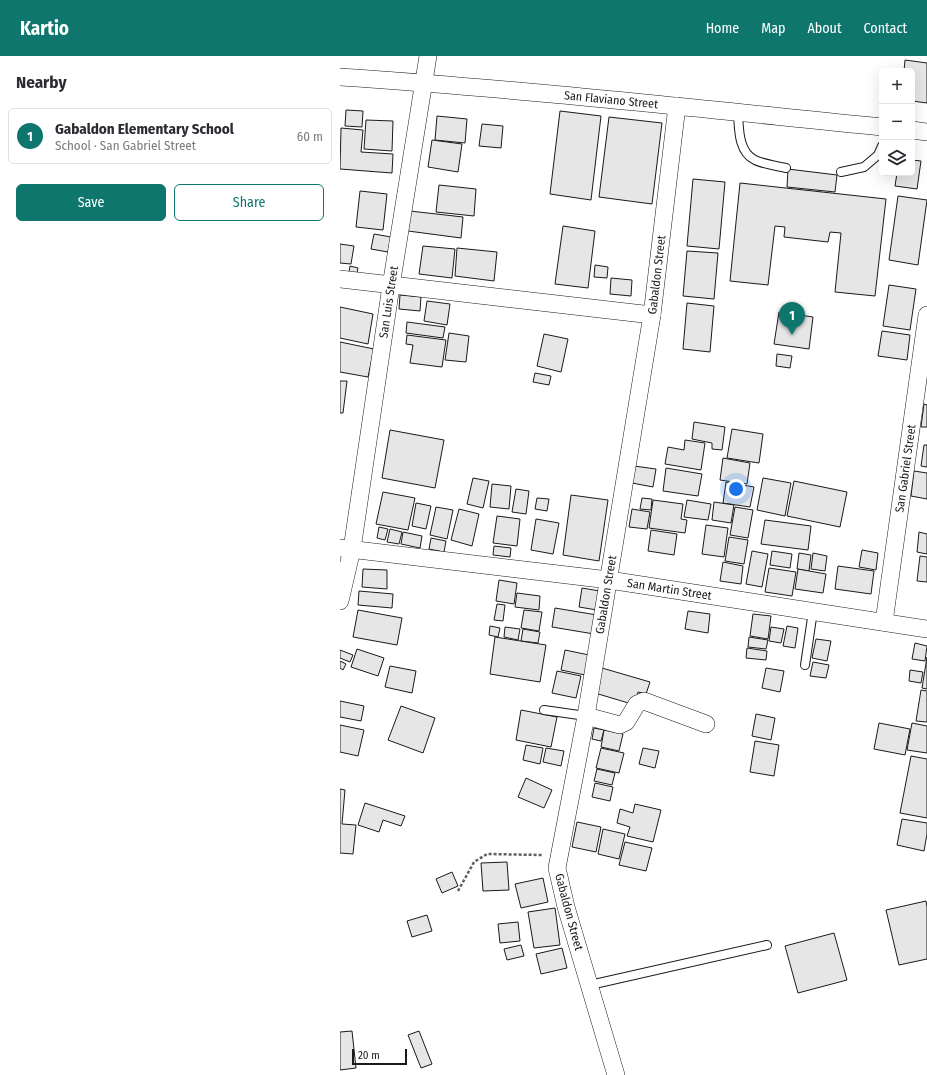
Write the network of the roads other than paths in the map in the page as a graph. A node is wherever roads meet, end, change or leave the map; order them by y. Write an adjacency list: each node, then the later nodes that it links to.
1 (428, 56): 3 (street, San Luis Street)
2 (340, 77): 3 (street, San Flaviano Street)
3 (424, 82): 4 (street, San Flaviano Street); 13 (street, San Luis Street)
4 (677, 106): 5 (street, San Flaviano Street); 14 (street, Gabaldon Street)
5 (738, 112): 6 (street, San Flaviano Street); 10 (lane)
6 (879, 127)
7 (915, 130): 8 (street)
8 (927, 132)
9 (879, 153): 11 (lane)
10 (786, 168)
11 (841, 172)
12 (340, 279): 13 (street)
13 (391, 286): 14 (street); 17 (street, San Luis Street)
14 (652, 315): 18 (street, Gabaldon Street)
15 (927, 315): 16 (street, San Gabriel Street)
16 (925, 347): 21 (street, San Gabriel Street)
17 (346, 549): 18 (street, San Martin Street); 19 (street, San Luis Street)
18 (609, 580): 20 (street, San Martin Street); 25 (street, Gabaldon Street)
19 (340, 601)
20 (813, 611): 21 (street, San Martin Street); 23 (lane)
21 (884, 622): 22 (street, San Martin Street)
22 (927, 629)
23 (805, 665)
24 (544, 710): 25 (lane)
25 (586, 716): 26 (street); 28 (street, Gabaldon Street)
26 (706, 724)
27 (767, 945): 28 (lane)
28 (590, 985): 29 (street, Gabaldon Street)
29 (616, 1075)

